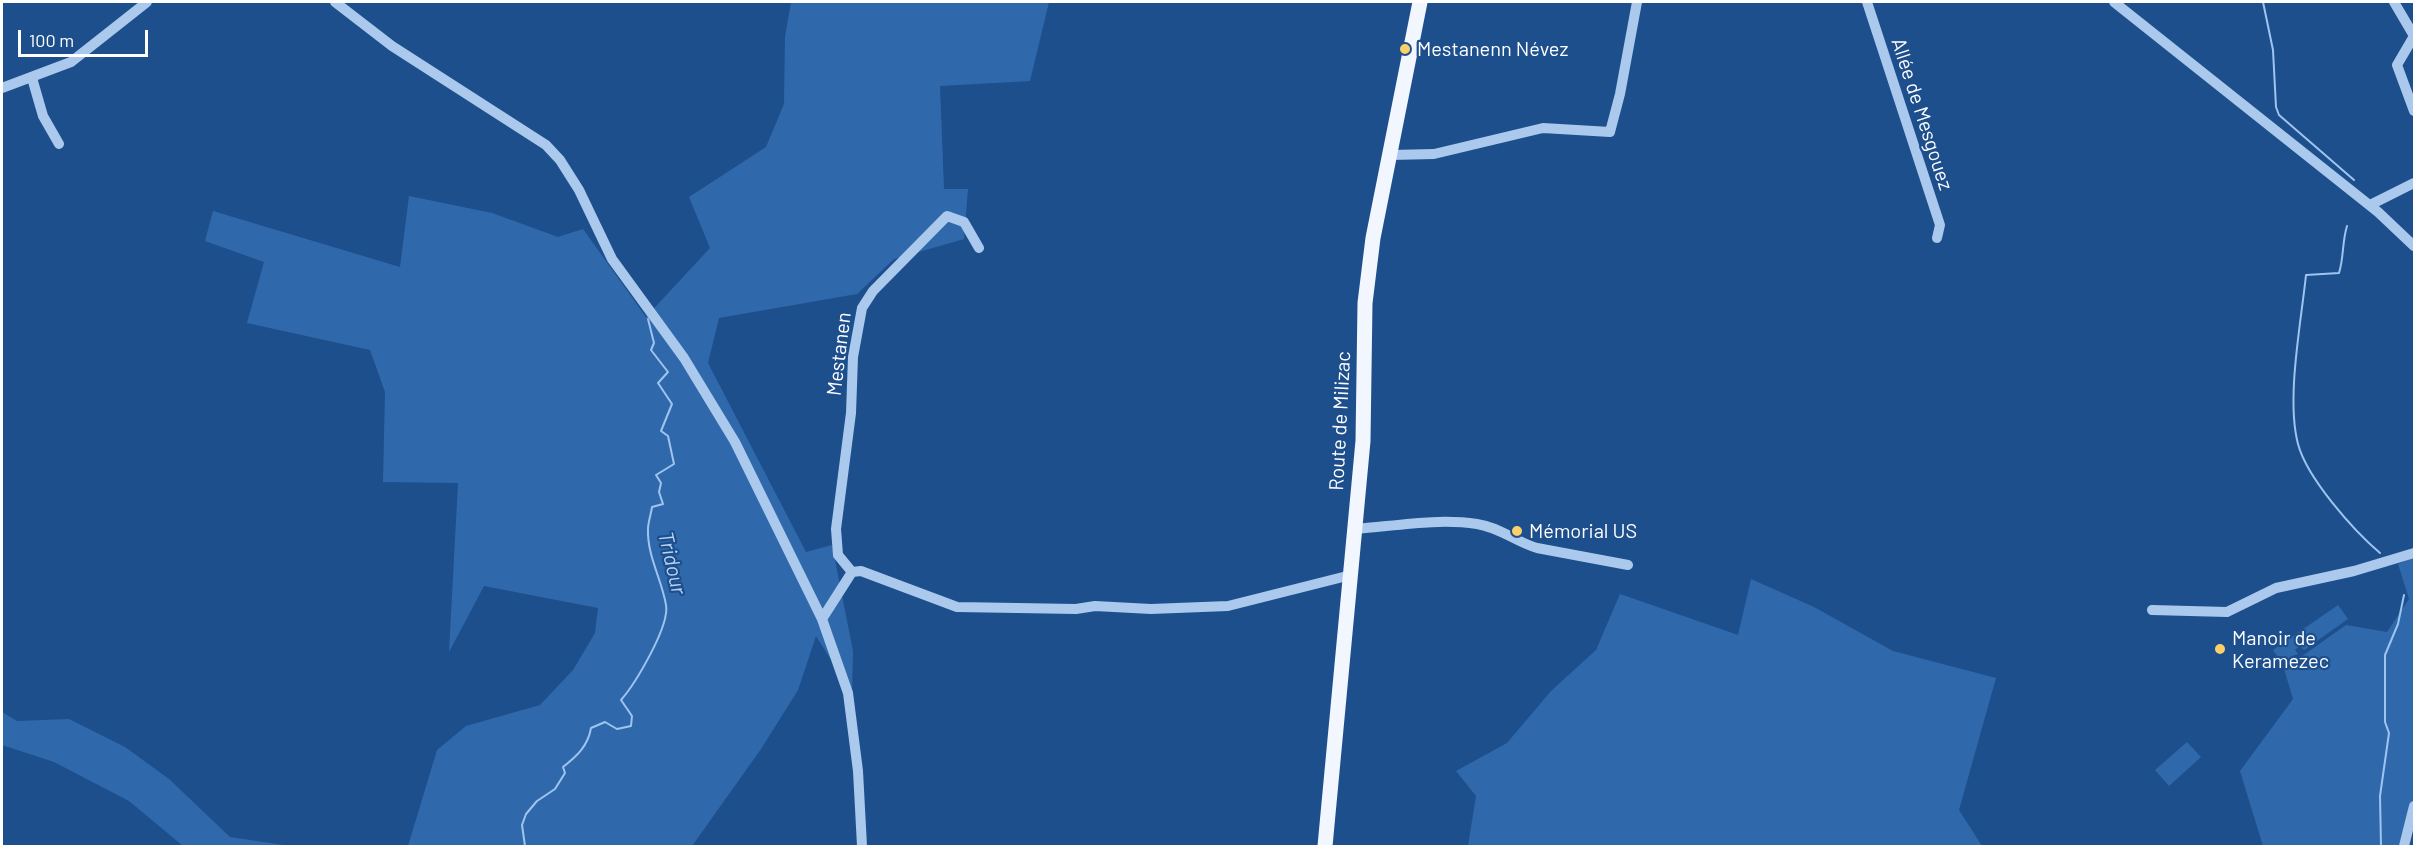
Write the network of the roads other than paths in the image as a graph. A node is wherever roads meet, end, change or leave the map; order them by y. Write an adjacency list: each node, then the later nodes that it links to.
1 (147, 2): 9 (street)
2 (335, 2): 25 (street)
3 (1420, 2): 13 (main road, Route de Milizac)
4 (1636, 2): 13 (street)
5 (1867, 2): 16 (street, Allée de Mesgouez)
6 (2114, 2): 15 (street)
7 (2394, 2): 8 (street)
8 (2415, 36): 11 (street)
9 (32, 78): 10 (street); 12 (street)
10 (2, 88)
11 (2415, 111)
12 (59, 144)
13 (1391, 156): 19 (main road, Route de Milizac)
14 (2415, 183): 15 (street)
15 (2370, 205): 17 (street)
16 (1937, 238)
17 (2415, 246)
18 (979, 248): 22 (street, Mestanen)
19 (1355, 529): 21 (street); 23 (main road, Route de Milizac)
20 (2415, 553): 24 (street)
21 (1628, 565)
22 (852, 573): 23 (street); 25 (street)
23 (1351, 575): 28 (main road, Route de Milizac)
24 (2152, 610)
25 (822, 619): 27 (street)
26 (2415, 806): 29 (street)
27 (862, 846)
28 (1325, 846)
29 (2404, 846)

